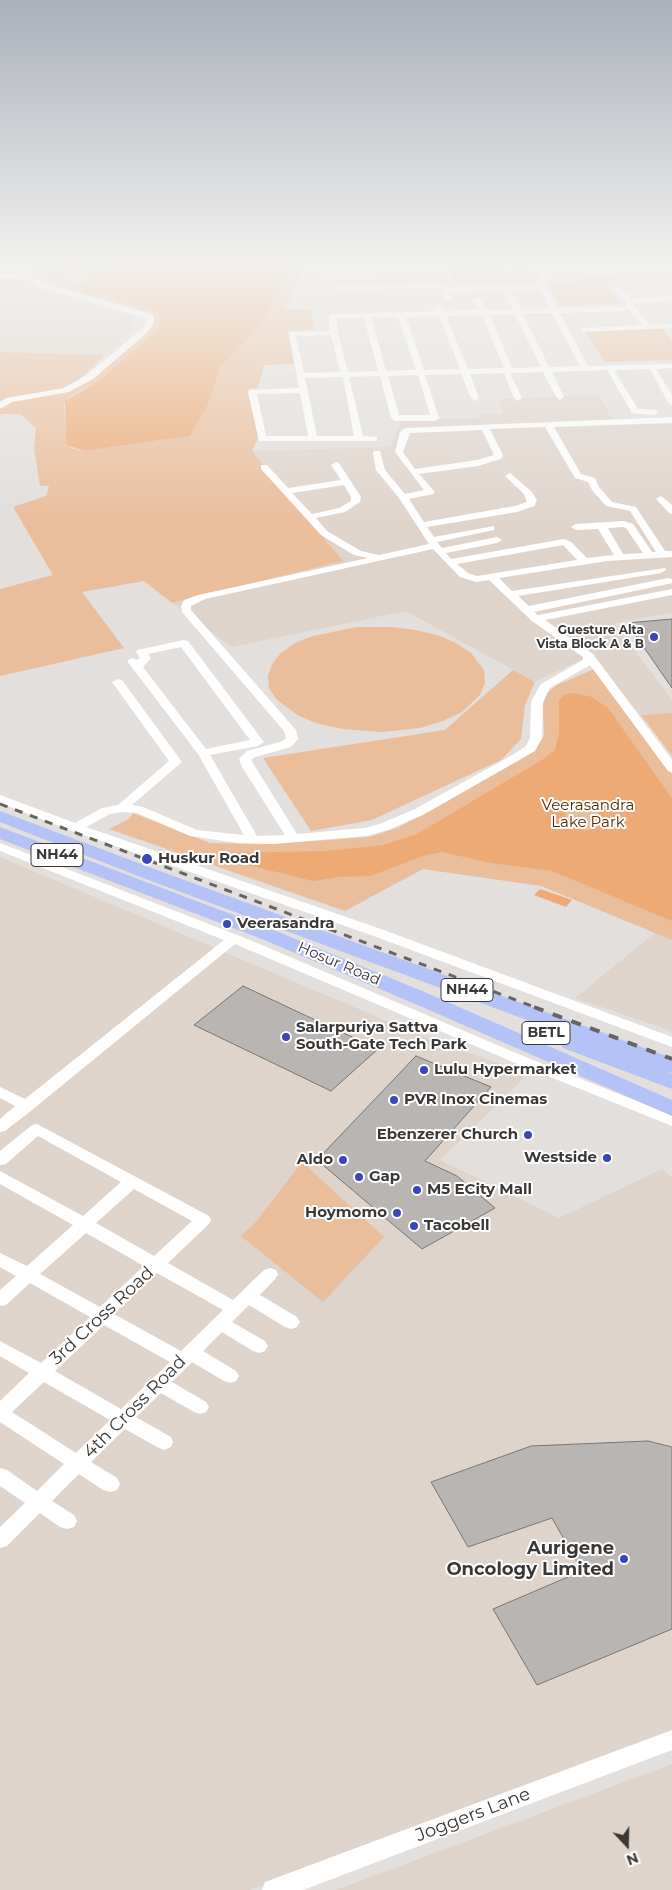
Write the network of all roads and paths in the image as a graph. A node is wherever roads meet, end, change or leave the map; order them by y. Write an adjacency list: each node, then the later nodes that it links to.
1 (120, 351): 26 (street)
2 (295, 351): 20 (street)
3 (339, 351): 19 (street)
4 (376, 351): 18 (street)
5 (414, 351): 17 (street)
6 (456, 351): 16 (street)
7 (500, 351): 14 (street)
8 (536, 351): 15 (street)
9 (576, 351): 10 (street)
10 (585, 368): 11 (street); 15 (street)
11 (672, 368): 12 (street)
12 (654, 370): 13 (street); 25 (street)
13 (611, 371): 15 (street); 27 (street)
14 (508, 372): 15 (street); 16 (street); 24 (street)
15 (546, 372): 22 (street)
16 (465, 374): 17 (street); 23 (street)
17 (422, 375): 18 (street); 18 (street)
18 (382, 376): 19 (street)
19 (345, 377): 20 (street); 32 (street)
20 (300, 378): 21 (street)
21 (302, 390): 31 (street); 31 (street)
22 (560, 397)
23 (475, 398)
24 (518, 398)
25 (672, 402)
26 (0, 406)
27 (672, 411)
28 (672, 420): 29 (street)
29 (548, 425): 30 (street); 49 (street)
30 (485, 428): 37 (street); 37 (street)
31 (313, 439): 32 (street)
32 (359, 439): 33 (street)
33 (374, 439)
34 (377, 453): 41 (street)
35 (336, 465): 39 (street)
36 (264, 467): 40 (street)
37 (413, 472): 41 (street)
38 (510, 476): 43 (street)
39 (345, 482): 40 (street); 42 (street)
40 (285, 491): 42 (street)
41 (403, 497): 43 (street)
42 (309, 517): 50 (street)
43 (422, 525): 48 (street)
44 (601, 525): 45 (street); 49 (street); 51 (street)
45 (576, 527)
46 (491, 528): 48 (street)
47 (497, 540): 48 (street)
48 (435, 546): 50 (street); 52 (street)
49 (659, 555): 51 (street); 54 (street)
50 (383, 556): 69 (street)
51 (620, 558): 53 (street)
52 (449, 562): 53 (street); 55 (street)
53 (584, 562): 55 (street)
54 (661, 570): 56 (street); 57 (street)
55 (492, 577): 57 (street)
56 (671, 586): 58 (street); 59 (street)
57 (510, 594): 58 (street)
58 (526, 610): 59 (street)
59 (536, 619): 60 (street)
60 (589, 656): 63 (street); 69 (street)
61 (118, 682): 65 (street)
62 (203, 753): 62 (street); 70 (street)
63 (672, 768)
64 (0, 799): 67 (street)
65 (122, 808): 67 (street); 70 (street)
66 (0, 816): 72 (highway, Hosur Road / NH44)
67 (76, 828): 75 (street)
68 (0, 833): 72 (highway, Hosur Road / NH44)
69 (293, 838): 70 (street)
70 (253, 840)
71 (0, 847): 72 (street)
72 (247, 927): 73 (highway, Hosur Road / NH44); 74 (street); 76 (highway, Hosur Road / NH44); 79 (street)
73 (420, 998): 74 (highway, Hosur Road / NH44); 77 (highway, BETL)
74 (436, 1014): 80 (highway, Hosur Road / NH44); 81 (street)
75 (672, 1042)
76 (672, 1066)
77 (672, 1082)
78 (0, 1092): 79 (street)
79 (27, 1106): 82 (street)
80 (672, 1108)
81 (672, 1121)
82 (0, 1128)
83 (0, 1160): 85 (street)
84 (0, 1177): 86 (street)
85 (133, 1181): 86 (street); 88 (street, 3rd Cross Road)
86 (85, 1224): 88 (street); 90 (street)
87 (0, 1259): 90 (street)
88 (156, 1264): 93 (street); 94 (street, 3rd Cross Road)
89 (270, 1274): 91 (street, 4th Cross Road)
90 (28, 1275): 92 (street); 94 (street)
91 (248, 1296): 93 (street, 4th Cross Road); 95 (street)
92 (0, 1300)
93 (235, 1309): 96 (street, 4th Cross Road)
94 (102, 1316): 99 (street); 100 (street, 3rd Cross Road)
95 (291, 1322)
96 (220, 1323): 97 (street); 99 (street, 4th Cross Road)
97 (259, 1346)
98 (0, 1348): 100 (street)
99 (187, 1356): 101 (street); 102 (street, 4th Cross Road)
100 (42, 1372): 104 (street, 3rd Cross Road); 105 (street)
101 (230, 1376)
102 (159, 1383): 103 (street); 105 (street, 4th Cross Road)
103 (200, 1407)
104 (0, 1412): 107 (street)
105 (123, 1418): 106 (street); 107 (street, 4th Cross Road)
106 (164, 1442)
107 (78, 1463): 109 (street); 110 (street, 4th Cross Road)
108 (0, 1476): 110 (street)
109 (110, 1484)
110 (38, 1502): 111 (street); 112 (street, 4th Cross Road)
111 (67, 1522)
112 (0, 1540)
113 (672, 1740): 114 (street, Joggers Lane)
114 (274, 1890)

